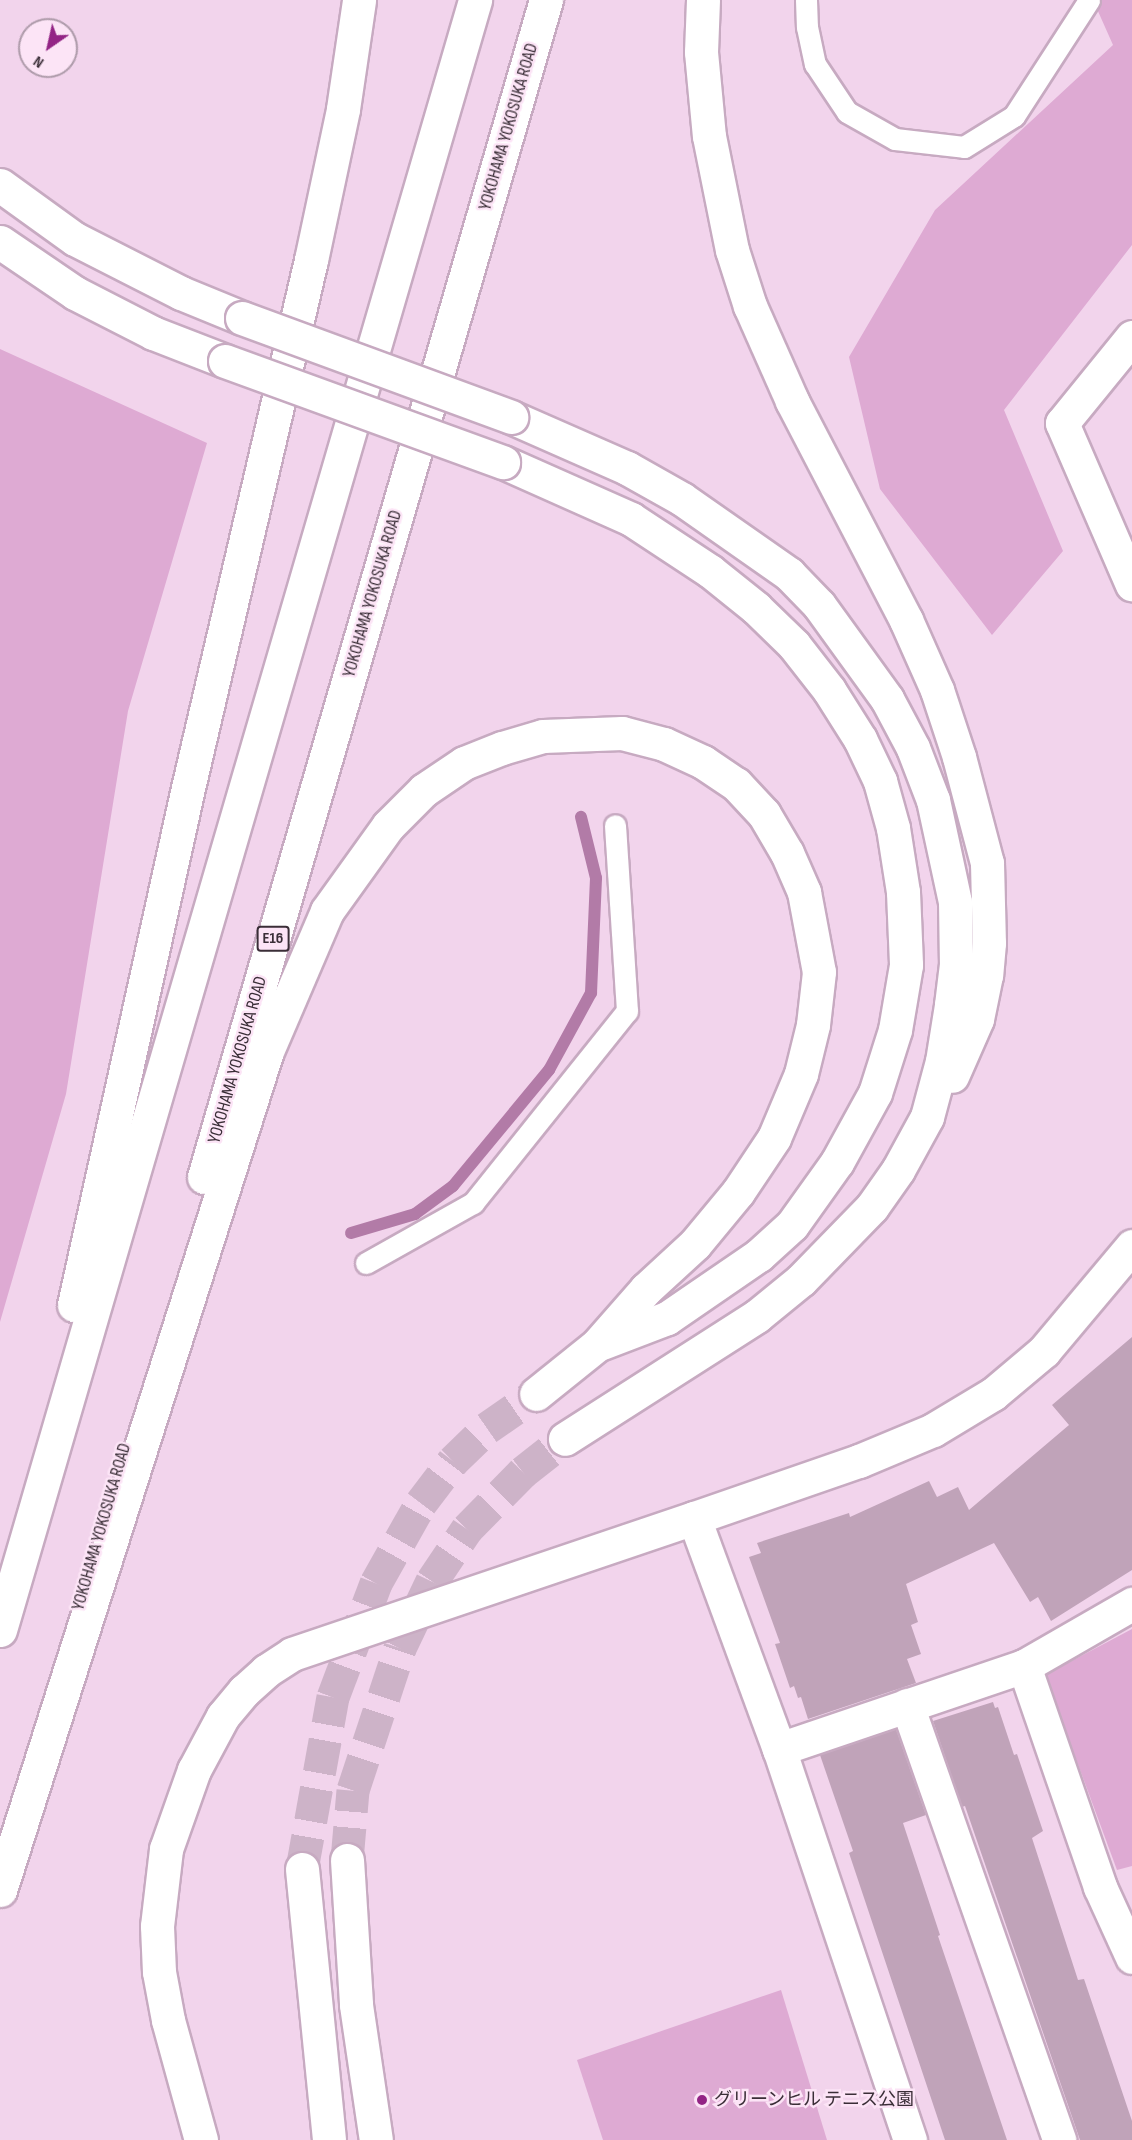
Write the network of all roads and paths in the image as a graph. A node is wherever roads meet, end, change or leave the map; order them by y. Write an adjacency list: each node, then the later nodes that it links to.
1 (359, 0): 20 (main road)
2 (475, 0): 20 (main road)
3 (546, 0): 26 (main road, YOKOHAMA YOKOSUKA ROAD / E16)
4 (703, 0): 12 (main road)
5 (806, 0): 6 (lane)
6 (1089, 0)
7 (0, 184): 12 (main road, bridge)
8 (0, 242): 15 (main road, bridge)
9 (1132, 337): 10 (main road)
10 (1132, 585)
11 (615, 825): 14 (lane)
12 (927, 1117): 17 (main road)
13 (1132, 1246): 18 (main road)
14 (366, 1263)
15 (597, 1345): 16 (main road); 27 (main road)
16 (536, 1394)
17 (564, 1438)
18 (694, 1518): 23 (main road); 29 (main road)
19 (1132, 1604): 21 (main road)
20 (4, 1616)
21 (1024, 1666): 22 (main road); 28 (main road)
22 (908, 1705): 23 (main road); 33 (main road)
23 (779, 1749): 32 (main road)
24 (347, 1860): 31 (main road)
25 (302, 1869): 30 (main road)
26 (0, 1879)
27 (0, 1890)
28 (1132, 1957)
29 (201, 2140)
30 (329, 2140)
31 (376, 2140)
32 (910, 2140)
33 (1059, 2140)

